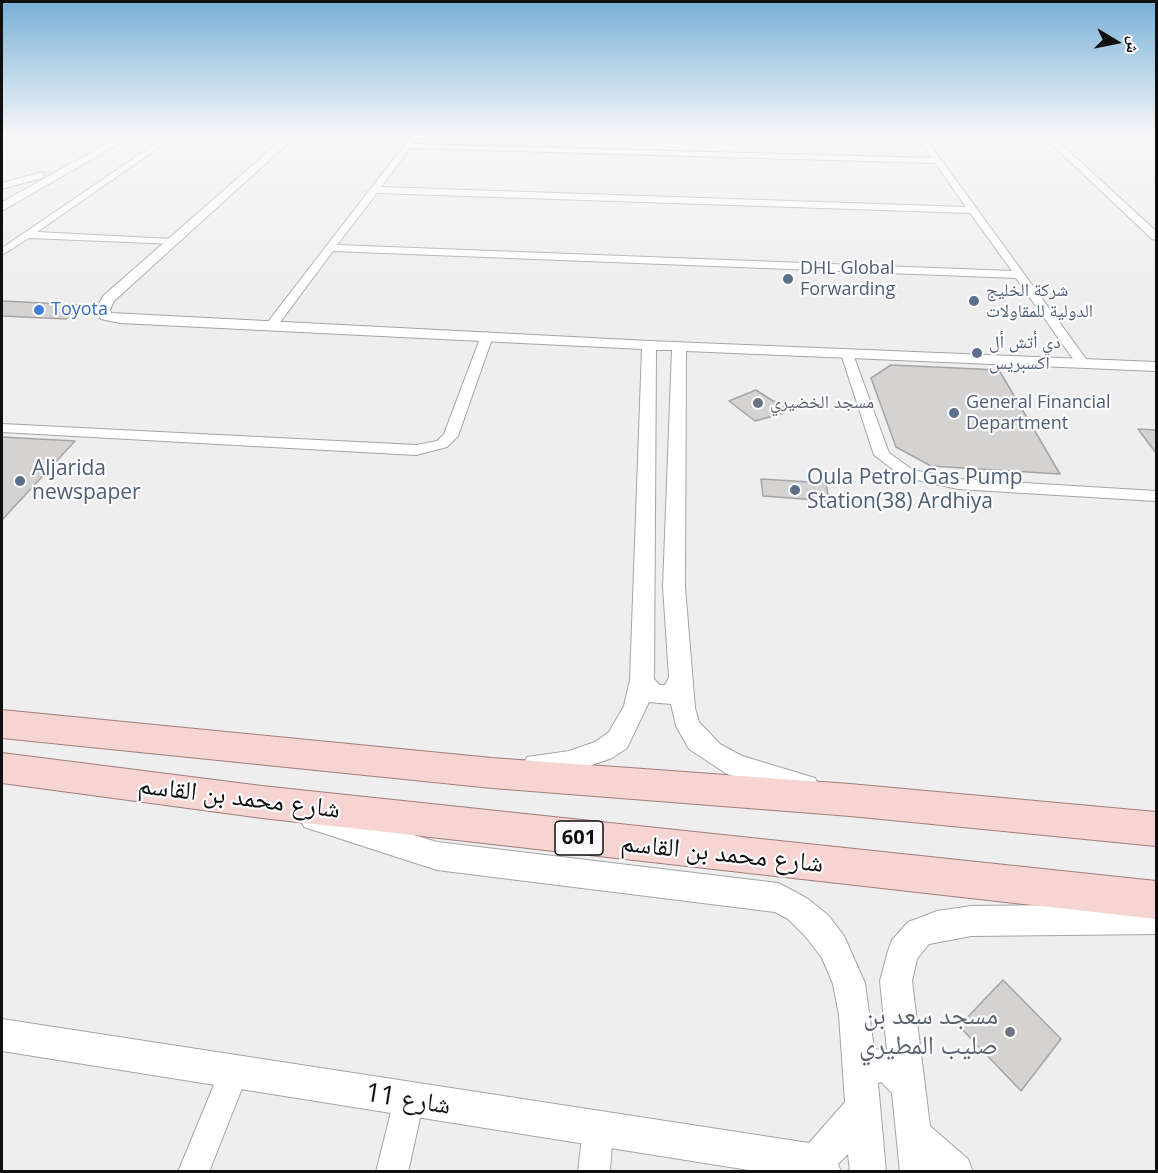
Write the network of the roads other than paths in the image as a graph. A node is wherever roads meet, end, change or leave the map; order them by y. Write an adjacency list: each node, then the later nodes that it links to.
1 (32, 190): 7 (main road)
2 (93, 190): 9 (street)
3 (231, 190): 11 (street)
4 (375, 190): 8 (street); 12 (street)
5 (959, 190): 8 (street)
6 (1105, 190): 10 (street)
7 (2, 207)
8 (973, 210): 14 (street)
9 (27, 235): 11 (street); 13 (street)
10 (1156, 237)
11 (172, 242): 15 (street)
12 (329, 248): 14 (street); 15 (street)
13 (2, 252)
14 (1019, 275): 20 (street)
15 (271, 326): 16 (street)
16 (487, 336): 17 (street); 22 (street)
17 (649, 345): 18 (street); 25 (street)
18 (679, 346): 19 (street); 24 (street)
19 (847, 354): 20 (street); 23 (street)
20 (1083, 363): 21 (street)
21 (1156, 367)
22 (2, 428)
23 (1156, 496)
24 (680, 678): 25 (street); 29 (street)
25 (642, 680): 27 (street)
26 (2, 724): 27 (main road, شارع محمد بن القاسم)
27 (93, 735): 29 (main road, شارع محمد بن القاسم)
28 (2, 768): 30 (main road, شارع محمد بن القاسم / 601)
29 (850, 800): 31 (main road, شارع محمد بن القاسم)
30 (262, 802): 32 (main road, شارع محمد بن القاسم / 601); 37 (street)
31 (1156, 829)
32 (1156, 900)
33 (1156, 919): 36 (street)
34 (2, 1035): 35 (street, شارع 11)
35 (232, 1073): 38 (street, شارع 11); 43 (street)
36 (906, 1083): 37 (street); 40 (street)
37 (861, 1091): 42 (street, شارع 11); 47 (street)
38 (409, 1100): 39 (street, شارع 11); 44 (street)
39 (598, 1128): 41 (street, شارع 11); 45 (street)
40 (913, 1134): 48 (street); 49 (street)
41 (750, 1151): 42 (street, شارع 11); 46 (street)
42 (819, 1167)
43 (193, 1172)
44 (392, 1172)
45 (594, 1172)
46 (777, 1172)
47 (868, 1172)
48 (918, 1172)
49 (955, 1172)

